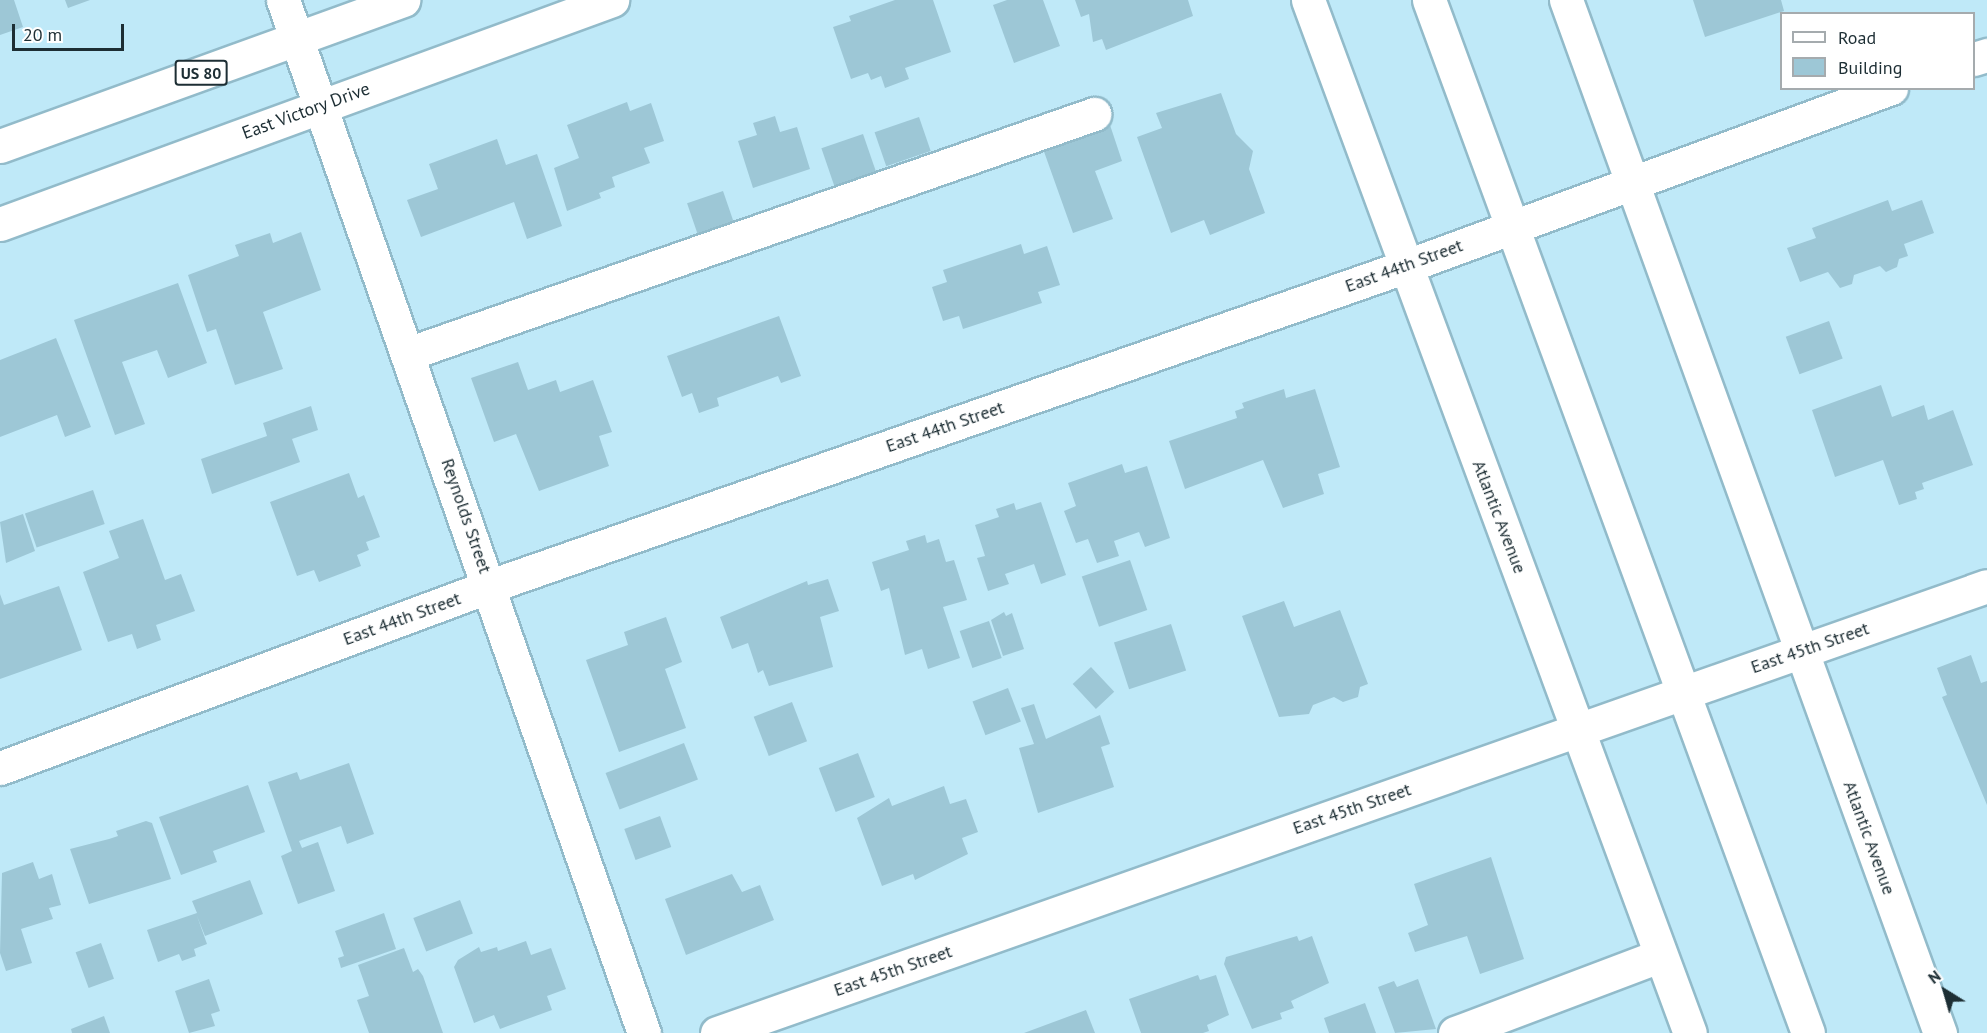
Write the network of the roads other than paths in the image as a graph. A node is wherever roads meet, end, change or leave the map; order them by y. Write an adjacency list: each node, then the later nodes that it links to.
1 (283, 0): 7 (street, Reynolds Street)
2 (403, 0): 7 (street, US 80)
3 (612, 0): 9 (street, East Victory Drive)
4 (1308, 0): 15 (street, Atlantic Avenue)
5 (1429, 0): 14 (street)
6 (1566, 0): 12 (street, Atlantic Avenue)
7 (296, 38): 9 (street, Reynolds Street); 11 (street, US 80)
8 (1886, 90): 12 (street, East 44th Street)
9 (323, 105): 13 (street, East Victory Drive); 16 (street, Reynolds Street)
10 (1094, 114): 16 (street)
11 (0, 146)
12 (1630, 181): 14 (street, East 44th Street); 19 (street, Atlantic Avenue)
13 (0, 224)
14 (1512, 227): 15 (street, East 44th Street); 20 (street)
15 (1404, 267): 17 (street, East 44th Street); 21 (street, Atlantic Avenue)
16 (410, 353): 17 (street, Reynolds Street)
17 (490, 586): 22 (street, East 44th Street); 24 (street, Reynolds Street)
18 (1987, 586): 19 (street, East 45th Street)
19 (1801, 652): 20 (street, East 45th Street); 29 (street, Atlantic Avenue)
20 (1682, 694): 21 (street, East 45th Street); 28 (street)
21 (1581, 729): 23 (street, Atlantic Avenue); 25 (street, East 45th Street)
22 (0, 768)
23 (1659, 956): 26 (street); 27 (street, Atlantic Avenue)
24 (644, 1033)
25 (717, 1033)
26 (1455, 1033)
27 (1690, 1033)
28 (1808, 1033)
29 (1940, 1033)

